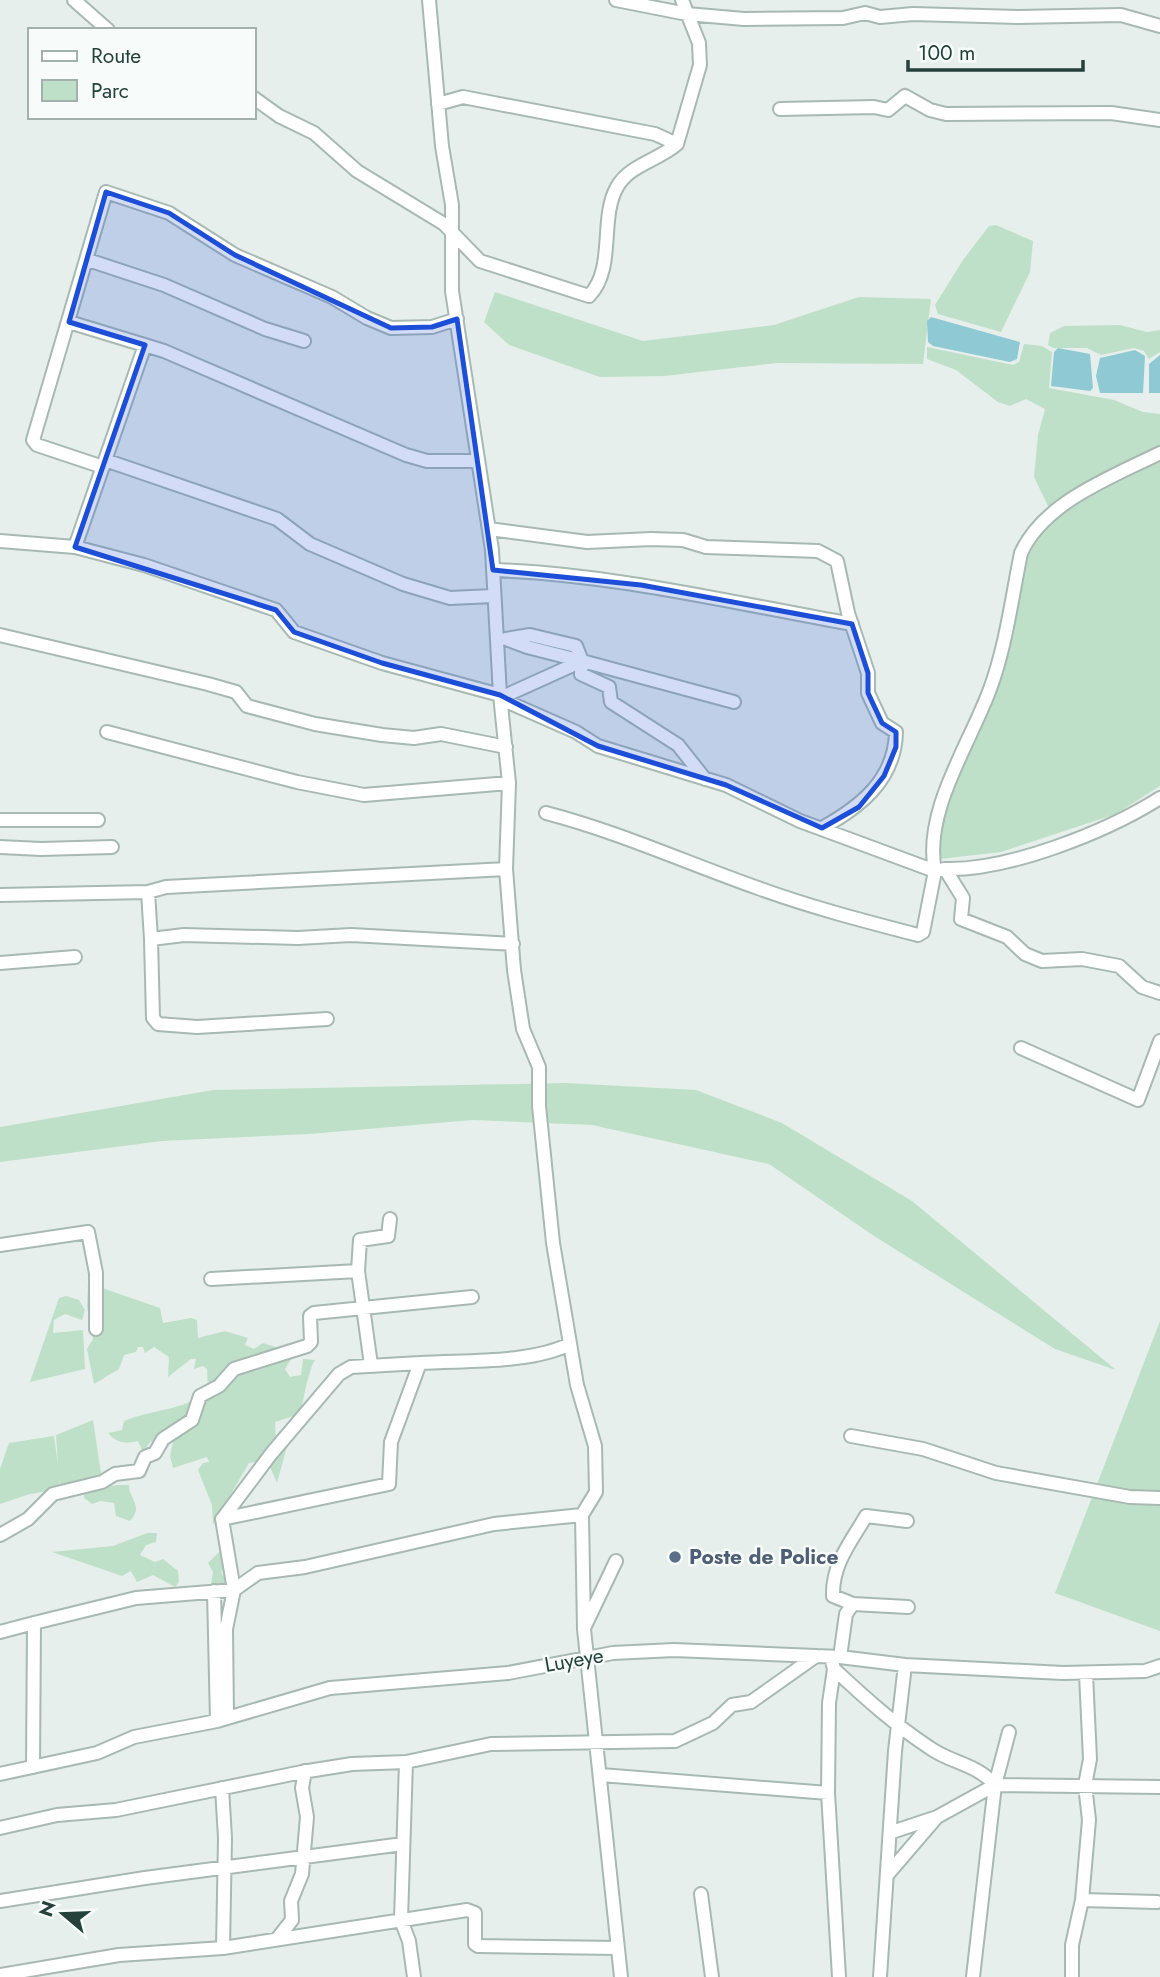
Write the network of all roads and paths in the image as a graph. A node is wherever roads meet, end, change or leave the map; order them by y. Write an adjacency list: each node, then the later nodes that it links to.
1 (74, 0): 7 (street)
2 (429, 0): 9 (street)
3 (616, 0): 5 (street)
4 (682, 0): 5 (street)
5 (687, 14): 6 (street); 12 (street)
6 (1160, 26)
7 (106, 28)
8 (256, 99): 13 (street)
9 (439, 104): 12 (street); 13 (street)
10 (780, 109): 11 (street)
11 (1160, 120)
12 (677, 144): 13 (street)
13 (450, 230): 15 (street)
14 (88, 260): 15 (street); 16 (street); 17 (street)
15 (457, 319): 20 (street)
16 (69, 323): 18 (street); 21 (street)
17 (304, 341)
18 (145, 345): 20 (street); 21 (street)
19 (1160, 453): 45 (street)
20 (477, 461): 22 (street)
21 (104, 463): 24 (street); 26 (street)
22 (489, 528): 25 (street); 27 (street)
23 (0, 541): 24 (street)
24 (75, 547): 31 (street)
25 (492, 570): 26 (street); 27 (street)
26 (493, 596): 28 (street)
27 (852, 624): 41 (street)
28 (501, 634): 30 (street); 31 (street)
29 (0, 635): 34 (street)
30 (582, 661): 31 (street); 32 (street); 35 (street)
31 (504, 699): 34 (street); 35 (street)
32 (734, 702)
33 (107, 732): 36 (street)
34 (506, 747): 36 (street)
35 (705, 779): 41 (street)
36 (509, 783): 44 (street)
37 (1160, 798): 45 (street)
38 (546, 813): 45 (street)
39 (0, 820): 40 (street)
40 (98, 820)
41 (822, 828): 45 (street)
42 (0, 847): 43 (street)
43 (112, 847)
44 (506, 869): 46 (street); 49 (street)
45 (940, 870): 52 (street)
46 (148, 892): 47 (street); 48 (street)
47 (0, 895)
48 (152, 939): 49 (street); 53 (street)
49 (513, 944): 63 (street)
50 (75, 957): 51 (street)
51 (0, 963)
52 (1160, 993)
53 (327, 1019)
54 (1160, 1043): 55 (street)
55 (1021, 1048)
56 (390, 1220): 58 (street)
57 (0, 1245): 62 (street)
58 (358, 1271): 59 (street); 61 (street)
59 (211, 1279)
60 (472, 1297): 61 (street)
61 (363, 1306): 65 (street); 71 (street)
62 (96, 1329)
63 (569, 1343): 64 (street); 68 (street)
64 (420, 1363): 65 (street); 69 (street)
65 (371, 1365): 69 (street)
66 (851, 1436): 67 (street)
67 (1160, 1498)
68 (582, 1515): 73 (street); 78 (street)
69 (223, 1518): 73 (street)
70 (907, 1521): 75 (street)
71 (0, 1535)
72 (616, 1562): 78 (street)
73 (234, 1590): 74 (street); 86 (street)
74 (214, 1591): 77 (street); 86 (street)
75 (853, 1604): 76 (street); 82 (street)
76 (908, 1606)
77 (34, 1623): 79 (street); 91 (street)
78 (584, 1629): 81 (street)
79 (0, 1632)
80 (816, 1656): 81 (street, Luyeye); 82 (street, Luyeye); 89 (street)
81 (587, 1657): 86 (street, Luyeye); 89 (street)
82 (835, 1661): 83 (street, Luyeye); 87 (street); 99 (street)
83 (905, 1665): 85 (street, Luyeye); 87 (street)
84 (1160, 1666): 85 (street, Luyeye)
85 (1086, 1674): 96 (street)
86 (222, 1720): 91 (street, Luyeye)
87 (900, 1725): 95 (street); 102 (street)
88 (1009, 1732): 95 (street)
89 (597, 1744): 90 (street); 94 (street)
90 (405, 1762): 92 (street); 103 (street)
91 (33, 1767): 93 (street, Luyeye)
92 (305, 1771): 97 (street); 104 (street)
93 (0, 1773)
94 (601, 1775): 99 (street); 114 (street)
95 (995, 1785): 96 (street); 100 (street); 121 (street)
96 (1085, 1785): 98 (street); 108 (street)
97 (222, 1787): 101 (street); 105 (street)
98 (1160, 1787)
99 (828, 1793): 119 (street)
100 (937, 1817): 102 (street); 106 (street)
101 (0, 1828)
102 (892, 1832): 106 (street)
103 (403, 1844): 104 (street); 111 (street)
104 (302, 1855): 105 (street); 112 (street)
105 (222, 1867): 109 (street); 113 (street)
106 (888, 1874): 120 (street)
107 (701, 1894): 118 (street)
108 (1082, 1900): 110 (street); 122 (street)
109 (0, 1901)
110 (1157, 1902)
111 (401, 1920): 112 (street); 114 (street); 116 (street)
112 (277, 1939): 113 (street)
113 (223, 1948): 115 (street)
114 (618, 1948): 117 (street)
115 (0, 1975)
116 (414, 1977)
117 (621, 1977)
118 (712, 1977)
119 (839, 1977)
120 (880, 1977)
121 (974, 1977)
122 (1072, 1977)

